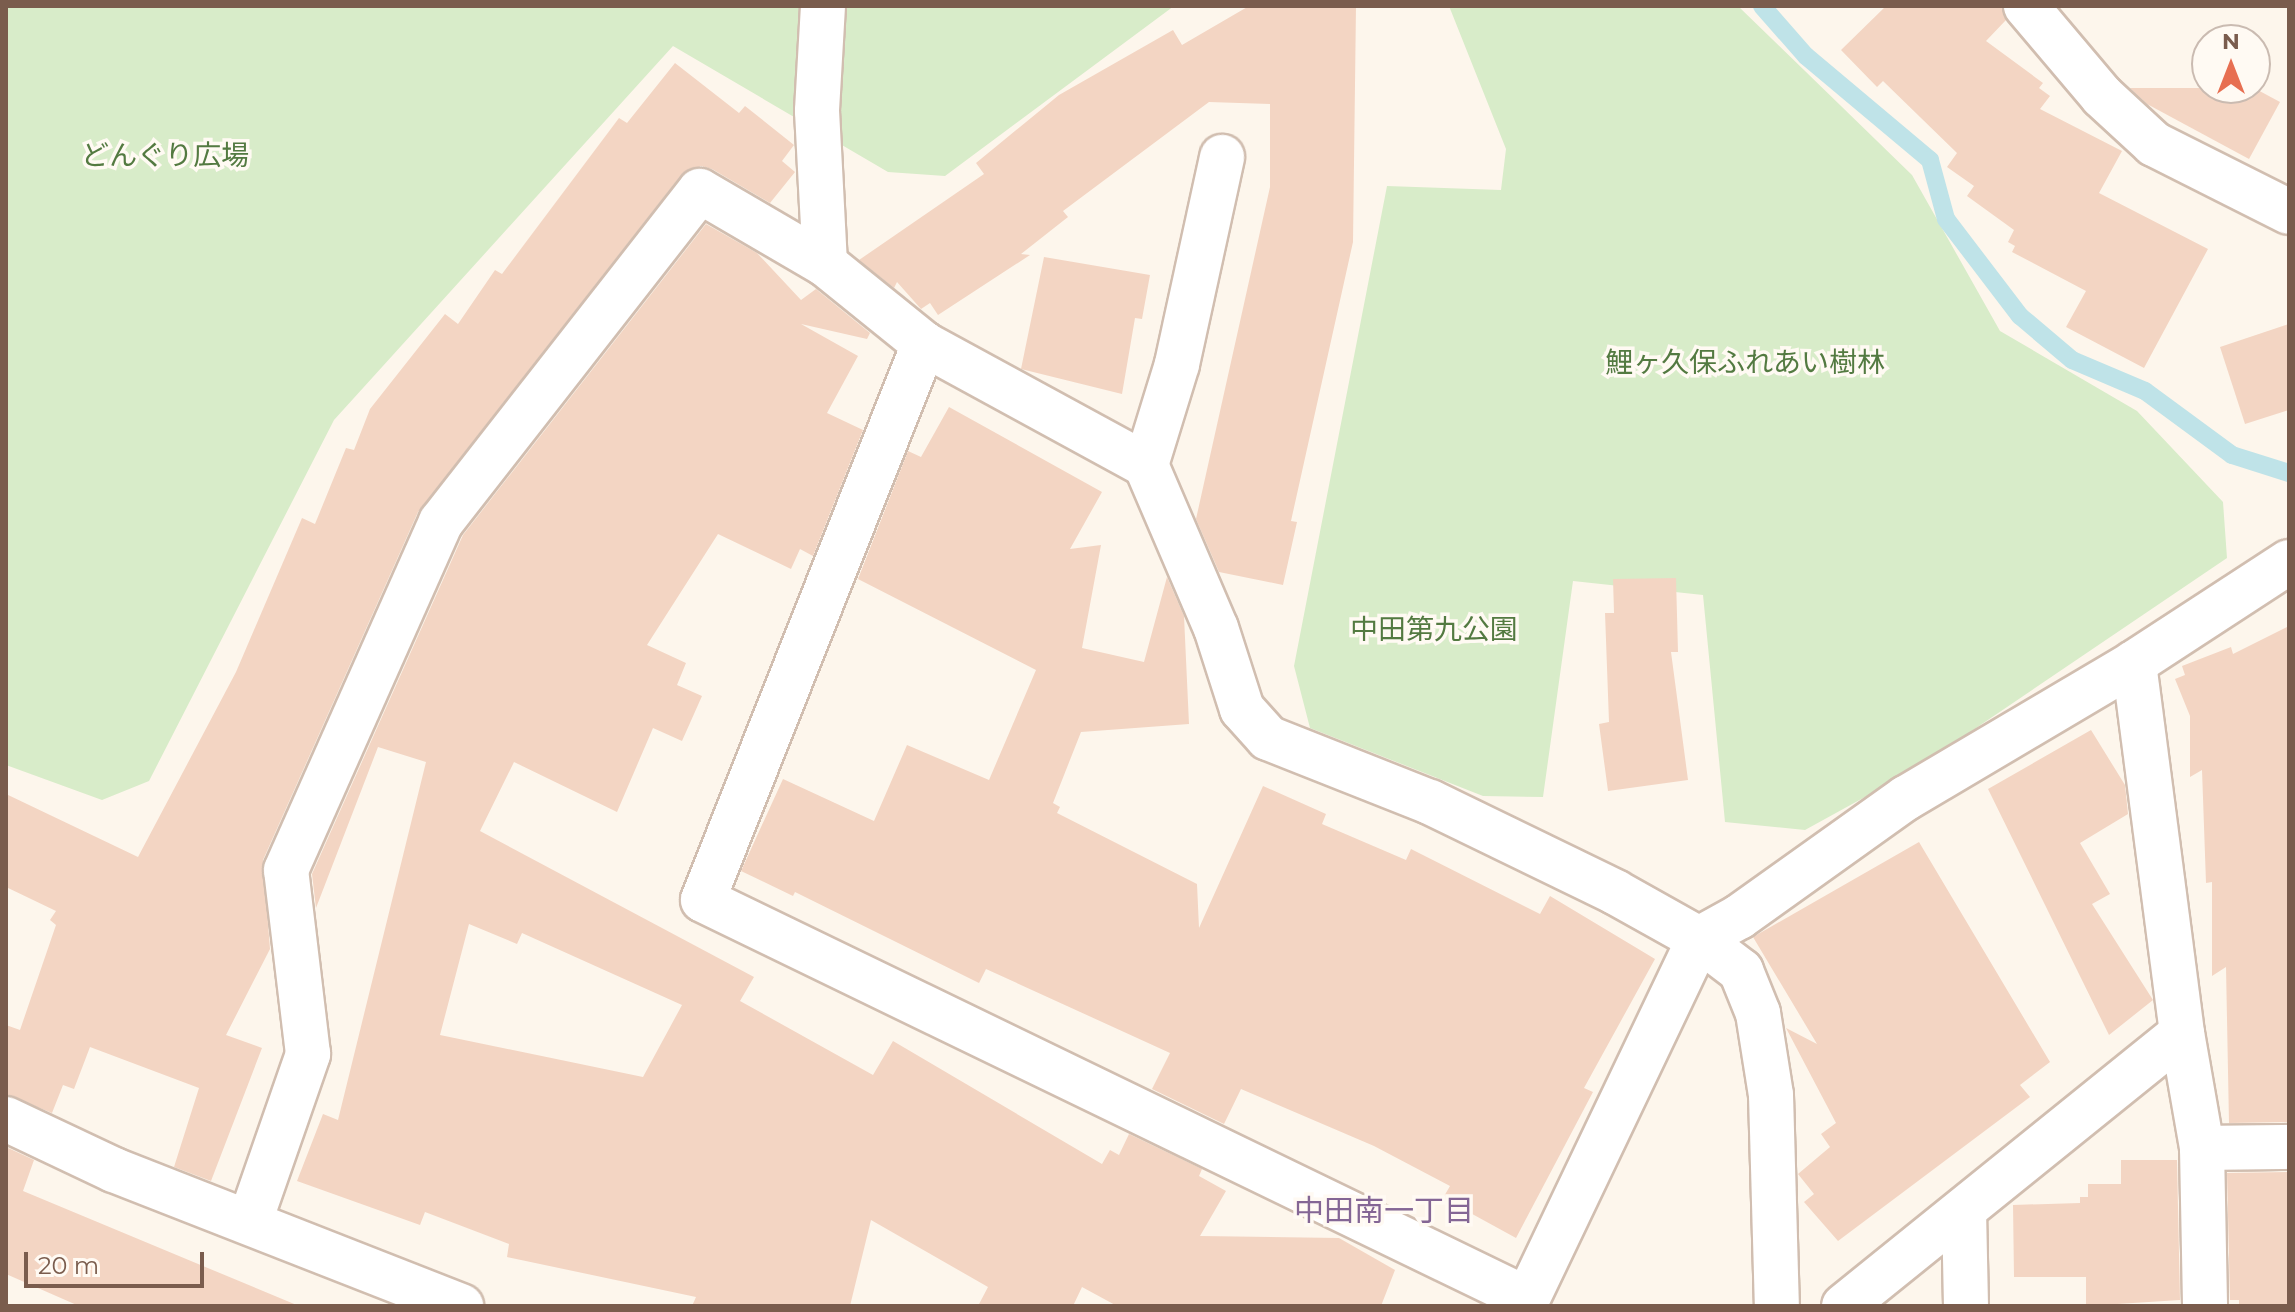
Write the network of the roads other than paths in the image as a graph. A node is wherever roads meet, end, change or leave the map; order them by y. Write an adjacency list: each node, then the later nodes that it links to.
1 (823, 6): 5 (street)
2 (2026, 6): 4 (street)
3 (1222, 157): 7 (street)
4 (2289, 212)
5 (825, 264): 6 (street); 16 (street)
6 (924, 344): 7 (street); 17 (street)
7 (1146, 465): 10 (street)
8 (2289, 562): 9 (street)
9 (2134, 663): 10 (street); 11 (street)
10 (1699, 939): 17 (street); 19 (street)
11 (2182, 1033): 14 (street); 15 (street)
12 (6, 1119): 16 (street)
13 (2289, 1147): 14 (street)
14 (2202, 1148): 22 (street)
15 (1964, 1210): 20 (street); 21 (street)
16 (250, 1221): 18 (street)
17 (1526, 1302)
18 (461, 1306)
19 (1777, 1306)
20 (1844, 1306)
21 (1966, 1306)
22 (2205, 1306)

